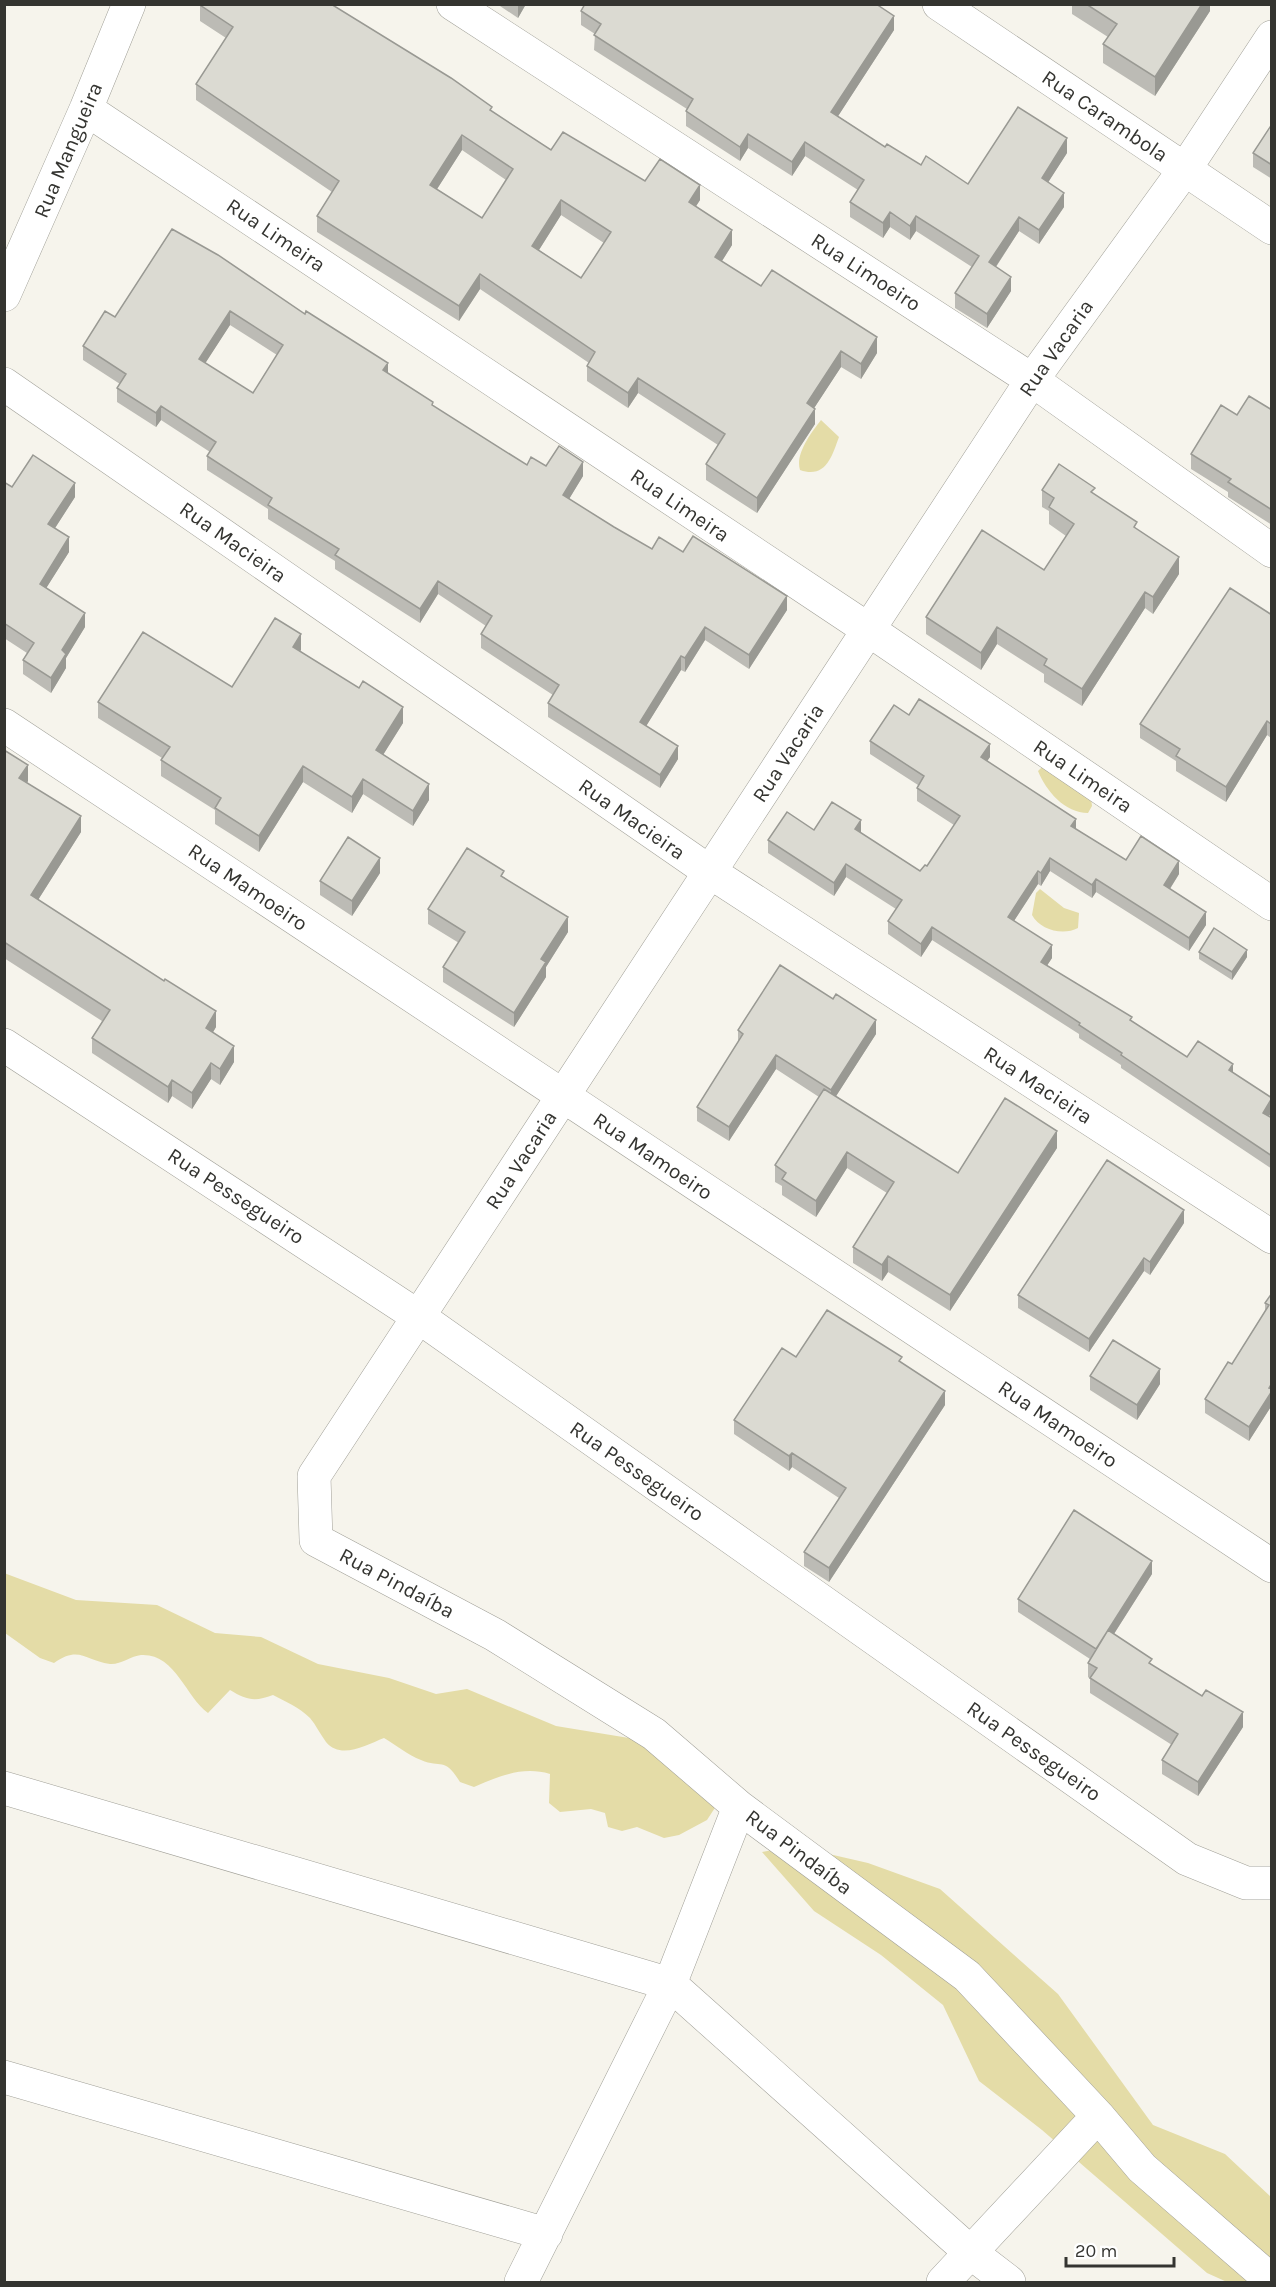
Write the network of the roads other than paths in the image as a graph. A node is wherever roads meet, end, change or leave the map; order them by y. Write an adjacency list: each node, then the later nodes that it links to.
1 (129, 4): 5 (street, Rua Mangueira)
2 (453, 4): 9 (street, Rua Limoeiro)
3 (939, 4): 6 (street, Rua Carambola)
4 (1272, 37): 6 (street, Rua Vacaria)
5 (86, 109): 8 (street, Rua Mangueira); 12 (street, Rua Limeira)
6 (1185, 170): 7 (street, Rua Carambola); 9 (street, Rua Vacaria)
7 (1272, 228)
8 (4, 295)
9 (1032, 380): 11 (street, Rua Limoeiro); 12 (street, Rua Vacaria)
10 (4, 384): 14 (street, Rua Macieira)
11 (1272, 551)
12 (868, 630): 14 (street, Rua Vacaria); 15 (street, Rua Limeira)
13 (4, 725): 17 (street, Rua Mamoeiro)
14 (710, 872): 17 (street, Rua Vacaria); 18 (street, Rua Macieira)
15 (1272, 904)
16 (4, 1045): 19 (street, Rua Pessegueiro)
17 (563, 1096): 19 (street, Rua Vacaria); 21 (street, Rua Mamoeiro)
18 (1272, 1236)
19 (419, 1317): 20 (street, Rua Vacaria); 24 (street, Rua Pessegueiro)
20 (314, 1476): 23 (street, Rua Pindaíba)
21 (1272, 1566)
22 (4, 1788): 25 (street)
23 (739, 1807): 25 (street); 27 (street, Rua Pindaíba)
24 (1272, 1883)
25 (670, 1984): 28 (street); 29 (street)
26 (4, 2077): 28 (street)
27 (1098, 2116): 29 (street); 30 (street, Rua Pindaíba)
28 (546, 2234): 31 (street)
29 (970, 2252): 32 (street); 33 (street)
30 (1272, 2281)
31 (521, 2283)
32 (943, 2283)
33 (1009, 2283)

